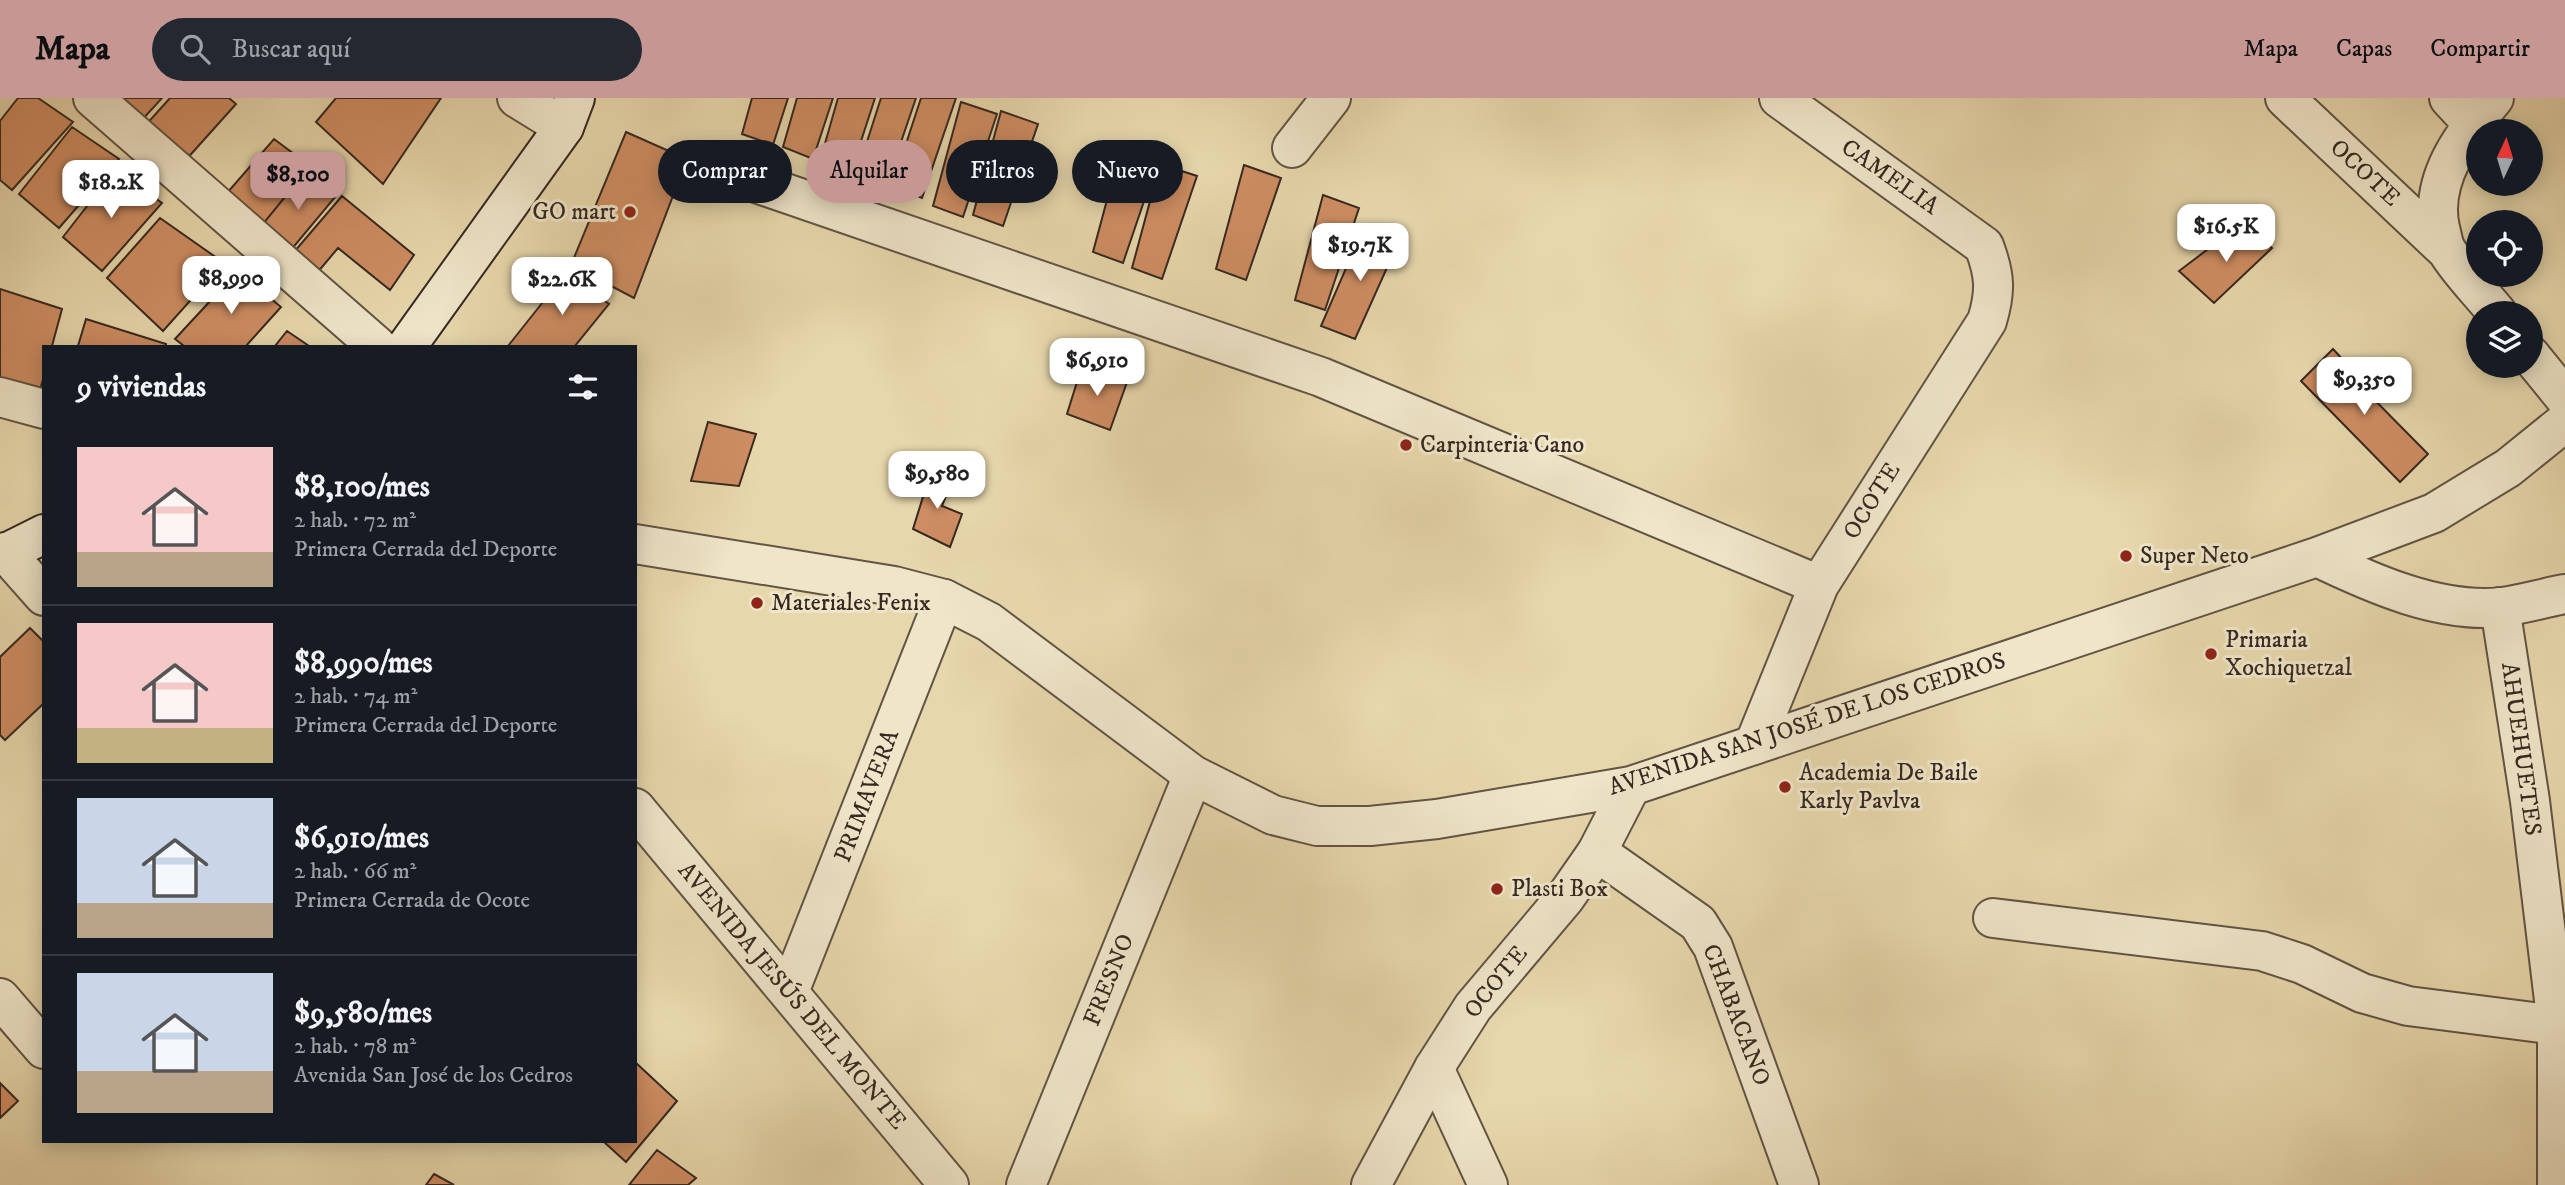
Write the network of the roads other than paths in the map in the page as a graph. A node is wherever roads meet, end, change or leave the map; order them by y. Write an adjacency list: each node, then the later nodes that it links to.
1 (93, 98): 13 (street)
2 (517, 98): 7 (street)
3 (1331, 98): 8 (street)
4 (1779, 98): 11 (street, CAMELIA)
5 (2285, 98): 10 (street, OCOTE)
6 (2472, 107): 10 (street)
7 (570, 112): 14 (street)
8 (1292, 148)
9 (792, 195): 24 (street)
10 (2445, 249): 12 (street, OCOTE)
11 (1991, 264): 24 (street, OCOTE)
12 (2487, 301)
13 (376, 345)
14 (409, 345)
15 (2543, 371): 17 (street)
16 (0, 397): 18 (street)
17 (2565, 398)
18 (42, 408)
19 (2565, 422): 23 (street, AVENIDA SAN JOSÉ DE LOS CEDROS)
20 (42, 535): 22 (street)
21 (637, 544): 27 (street, AVENIDA SAN JOSÉ DE LOS CEDROS)
22 (3, 554): 25 (street)
23 (2317, 557): 28 (street); 29 (street, AVENIDA SAN JOSÉ DE LOS CEDROS)
24 (1819, 585): 29 (street, OCOTE)
25 (42, 594)
26 (2565, 594): 28 (street)
27 (944, 599): 30 (street, AVENIDA SAN JOSÉ DE LOS CEDROS); 35 (street, PRIMAVERA)
28 (2500, 607): 37 (street, AHUEHUETES)
29 (1754, 745): 31 (street, AVENIDA SAN JOSÉ DE LOS CEDROS)
30 (1193, 775): 31 (street, AVENIDA SAN JOSÉ DE LOS CEDROS); 41 (street, FRESNO)
31 (1630, 786): 33 (street, OCOTE)
32 (637, 810): 35 (street, AVENIDA JESÚS DEL MONTE)
33 (1597, 852): 39 (street, OCOTE); 44 (street, CHABACANO)
34 (1993, 918): 37 (street)
35 (789, 992): 40 (street, AVENIDA JESÚS DEL MONTE)
36 (0, 998): 38 (street)
37 (2557, 1025): 45 (street, AHUEHUETES)
38 (42, 1047)
39 (1434, 1068): 42 (street, OCOTE); 43 (street)
40 (948, 1185)
41 (1026, 1185)
42 (1371, 1185)
43 (1488, 1185)
44 (1799, 1185)
45 (2557, 1185)

